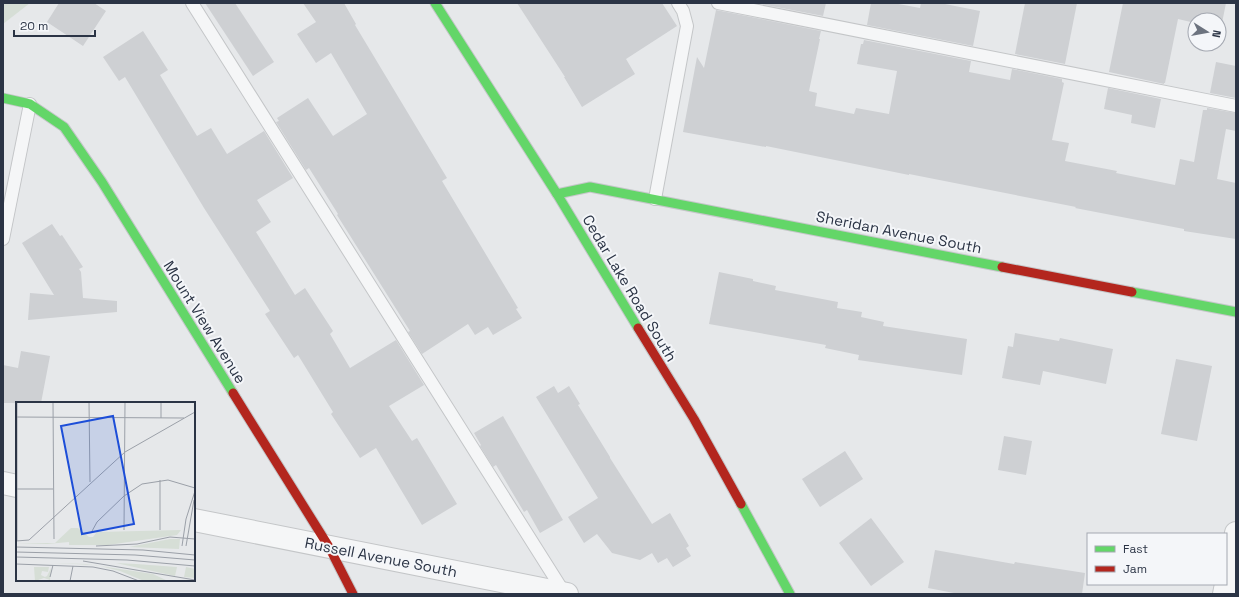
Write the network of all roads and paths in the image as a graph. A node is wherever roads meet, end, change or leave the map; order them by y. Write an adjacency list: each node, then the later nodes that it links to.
1 (192, 3): 19 (lane)
2 (435, 3): 8 (street, Cedar Lake Road South)
3 (678, 3): 9 (lane)
4 (718, 3): 7 (lane)
5 (3, 98): 6 (street, Mount View Avenue)
6 (30, 104): 10 (lane); 16 (street, Mount View Avenue)
7 (1236, 106)
8 (557, 194): 9 (street, Sheridan Avenue South); 20 (street, Cedar Lake Road South)
9 (655, 199): 11 (street, Sheridan Avenue South)
10 (3, 239)
11 (1236, 312)
12 (3, 483): 13 (street)
13 (16, 486)
14 (195, 520): 16 (street, Russell Avenue South)
15 (1236, 533): 17 (street)
16 (329, 547): 18 (street, Mount View Avenue); 19 (street, Russell Avenue South)
17 (1227, 579)
18 (353, 594)
19 (565, 594)
20 (790, 594)

